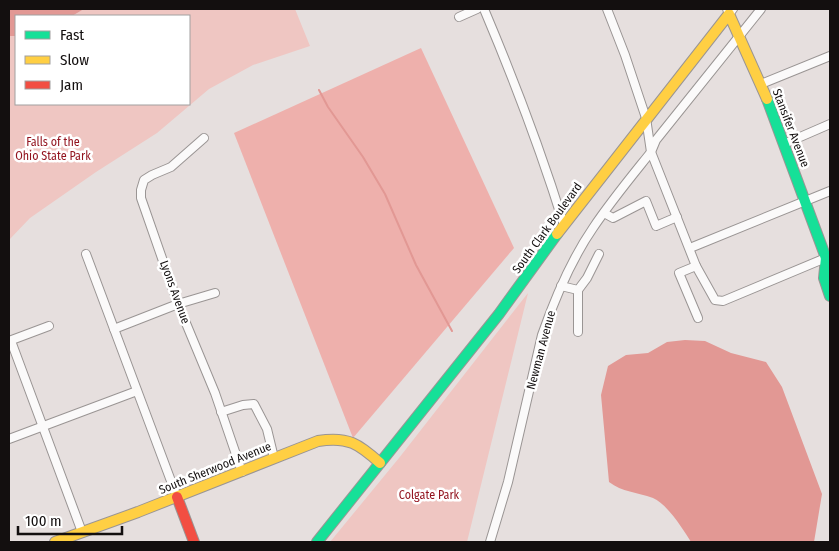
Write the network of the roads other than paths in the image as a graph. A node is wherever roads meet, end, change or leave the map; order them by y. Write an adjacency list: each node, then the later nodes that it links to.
1 (477, 9): 6 (street)
2 (484, 9): 19 (street)
3 (607, 9): 10 (street)
4 (761, 9): 7 (street)
5 (730, 11): 7 (street, Stansifer Avenue); 10 (street, South Clark Boulevard)
6 (460, 17)
7 (739, 36): 9 (street, Stansifer Avenue); 14 (street)
8 (830, 56): 9 (street)
9 (761, 84): 13 (street, Stansifer Avenue)
10 (646, 118): 14 (street); 19 (street, South Clark Boulevard)
11 (830, 124): 13 (street)
12 (204, 138): 29 (street, Lyons Avenue)
13 (784, 144): 16 (street, Stansifer Avenue)
14 (651, 152): 17 (street, Newman Avenue); 18 (street)
15 (830, 191): 16 (street)
16 (806, 201): 20 (street); 23 (street, Stansifer Avenue)
17 (604, 212): 18 (street); 25 (street, Newman Avenue)
18 (678, 217): 20 (street)
19 (564, 225): 40 (street, South Clark Boulevard)
20 (690, 248): 24 (street)
21 (86, 254): 32 (street)
22 (600, 254): 26 (street)
23 (829, 259): 24 (street); 28 (street)
24 (696, 266): 30 (street)
25 (561, 286): 26 (street); 47 (street, Newman Avenue)
26 (578, 290): 33 (street)
27 (215, 294): 29 (street)
28 (830, 296)
29 (178, 304): 32 (street); 36 (street, Lyons Avenue)
30 (698, 318)
31 (48, 326): 34 (street)
32 (114, 329): 35 (street)
33 (578, 332)
34 (10, 341): 37 (street)
35 (137, 390): 37 (street); 42 (street)
36 (222, 412): 39 (street); 41 (street, Lyons Avenue)
37 (42, 425): 38 (street); 43 (street)
38 (9, 439)
39 (274, 458): 40 (street, South Sherwood Avenue); 41 (street, South Sherwood Avenue)
40 (380, 463): 46 (street, South Clark Boulevard)
41 (242, 472): 42 (street, South Sherwood Avenue)
42 (177, 497): 43 (street, South Sherwood Avenue); 45 (street)
43 (82, 532): 44 (street, South Sherwood Avenue)
44 (61, 541)
45 (194, 542)
46 (317, 542)
47 (490, 542)

